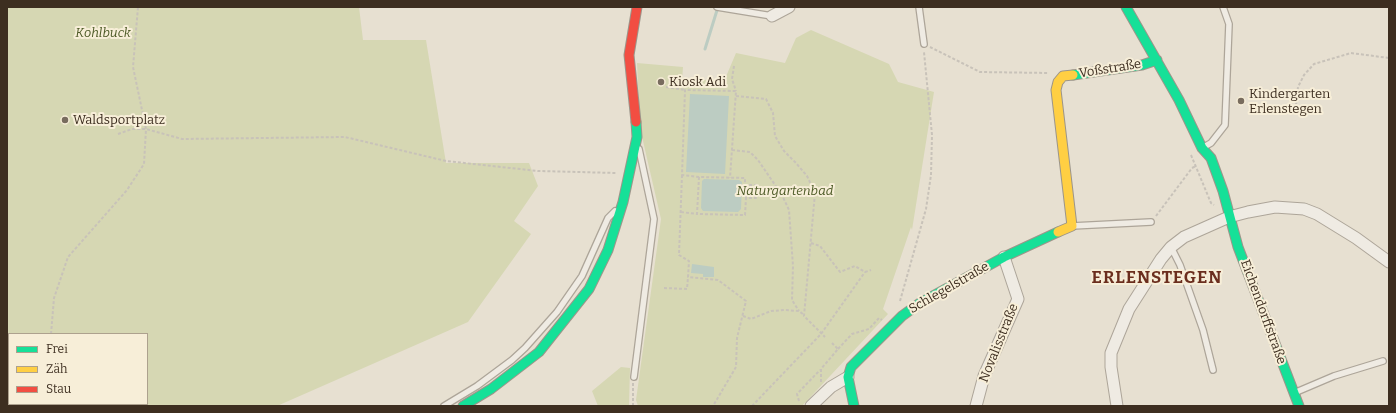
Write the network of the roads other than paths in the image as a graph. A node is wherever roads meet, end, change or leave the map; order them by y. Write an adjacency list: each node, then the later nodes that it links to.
1 (637, 7): 12 (street)
2 (718, 7): 8 (lane)
3 (789, 7): 8 (street)
4 (919, 7): 10 (lane)
5 (1126, 7): 9 (street, Eichendorffstraße)
6 (1137, 7): 9 (street, Eichendorffstraße)
7 (1223, 7): 13 (lane)
8 (772, 16)
9 (1140, 29): 11 (street, Eichendorffstraße)
10 (924, 44)
11 (1157, 60): 13 (street, Eichendorffstraße); 19 (street, Voßstraße)
12 (636, 137): 16 (street); 25 (lane)
13 (1202, 148): 14 (street, Eichendorffstraße); 17 (street, Eichendorffstraße)
14 (1206, 171)
15 (1214, 194): 17 (street, Eichendorffstraße)
16 (623, 202): 28 (lane); 29 (street)
17 (1229, 217): 20 (street); 22 (street); 27 (street, Eichendorffstraße)
18 (1151, 222): 19 (lane, Schlegelstraße)
19 (1072, 226): 21 (street, Schlegelstraße)
20 (1171, 247): 24 (lane); 33 (street)
21 (1004, 257): 26 (street, Schlegelstraße); 32 (street, Novalisstraße)
22 (1389, 262)
23 (1383, 361): 27 (lane)
24 (1212, 370)
25 (634, 377)
26 (848, 377): 30 (street); 31 (street)
27 (1294, 393): 34 (street, Eichendorffstraße)
28 (444, 406)
29 (463, 406)
30 (811, 406)
31 (854, 406)
32 (976, 406)
33 (1117, 406)
34 (1299, 406)

